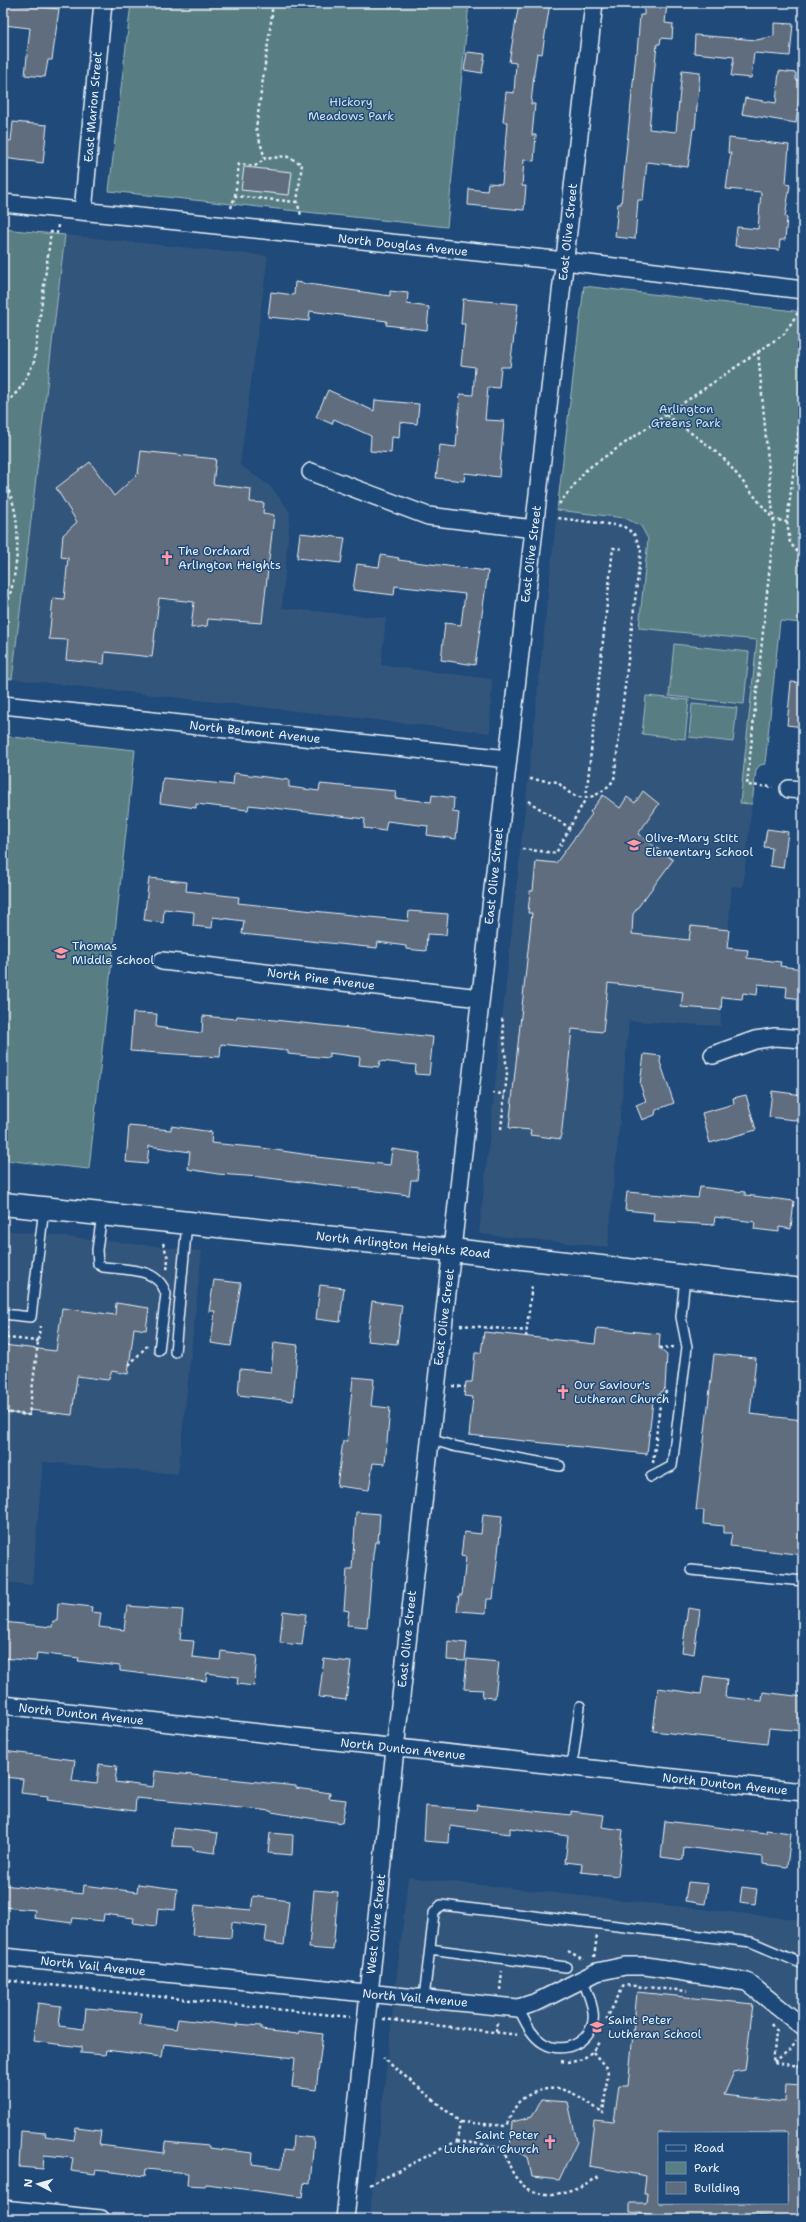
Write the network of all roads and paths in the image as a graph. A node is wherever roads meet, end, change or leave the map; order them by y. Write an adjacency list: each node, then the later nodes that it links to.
1 (102, 3): 10 (street, East Marion Street)
2 (272, 3): 4 (path)
3 (594, 3): 12 (street, East Olive Street)
4 (266, 159): 5 (path); 7 (path)
5 (235, 196): 7 (path); 8 (path)
6 (3, 202): 9 (street, North Douglas Avenue)
7 (297, 202): 11 (path)
8 (231, 208)
9 (60, 209): 10 (street, North Douglas Avenue); 16 (path)
10 (83, 211): 12 (street, North Douglas Avenue)
11 (301, 215)
12 (565, 261): 13 (street, North Douglas Avenue); 24 (street, East Olive Street)
13 (802, 290): 14 (path)
14 (758, 351): 17 (path); 22 (path)
15 (803, 396): 23 (path)
16 (3, 408)
17 (666, 415): 20 (path); 22 (path)
18 (310, 472): 24 (street)
19 (3, 480): 27 (path)
20 (559, 504)
21 (558, 518): 32 (path)
22 (773, 519): 23 (path); 31 (path)
23 (787, 522): 26 (path)
24 (534, 529): 29 (street, East Olive Street)
25 (624, 549): 32 (path)
26 (803, 558)
27 (3, 616)
28 (3, 705): 29 (street, North Belmont Avenue)
29 (508, 759): 37 (street, East Olive Street)
30 (530, 779): 32 (path)
31 (796, 789)
32 (586, 798): 34 (path)
33 (528, 801): 34 (path)
34 (570, 828): 35 (path)
35 (522, 849)
36 (162, 961): 37 (street, North Pine Avenue)
37 (480, 998): 48 (street, East Olive Street)
38 (502, 1016): 42 (path)
39 (803, 1040): 40 (street)
40 (713, 1055)
41 (492, 1093): 42 (path)
42 (505, 1094): 43 (path)
43 (500, 1129)
44 (3, 1204): 45 (main road, North Arlington Heights Road)
45 (44, 1208): 46 (main road, North Arlington Heights Road); 53 (lane)
46 (102, 1214): 47 (main road, North Arlington Heights Road); 58 (lane)
47 (187, 1223): 48 (main road, North Arlington Heights Road); 59 (lane)
48 (452, 1250): 49 (main road, North Arlington Heights Road); 54 (street, East Olive Street)
49 (685, 1276): 51 (main road, North Arlington Heights Road); 65 (lane)
50 (532, 1284): 55 (path)
51 (803, 1290)
52 (6, 1315): 53 (lane); 57 (path)
53 (31, 1317): 57 (path)
54 (443, 1323): 55 (path); 63 (street, East Olive Street)
55 (527, 1331): 56 (path)
56 (526, 1337)
57 (39, 1341): 62 (path)
58 (159, 1350)
59 (176, 1352)
60 (460, 1387): 61 (path)
61 (465, 1387)
62 (3, 1412)
63 (430, 1439): 64 (lane); 70 (street, East Olive Street)
64 (560, 1466)
65 (652, 1477)
66 (691, 1570): 67 (lane)
67 (803, 1580)
68 (3, 1705): 70 (street, North Dunton Avenue)
69 (580, 1706): 71 (lane)
70 (394, 1749): 71 (street, North Dunton Avenue); 82 (street, West Olive Street)
71 (572, 1767): 72 (street, North Dunton Avenue)
72 (803, 1792)
73 (598, 1924): 74 (lane); 76 (path); 77 (lane)
74 (430, 1949): 78 (lane); 83 (lane)
75 (3, 1957): 82 (street, North Vail Avenue)
76 (594, 1958)
77 (803, 1964)
78 (566, 1967)
79 (583, 1980): 84 (street, North Vail Avenue); 84 (lane); 87 (street, North Vail Avenue)
80 (618, 1984): 81 (path)
81 (624, 1985)
82 (368, 1994): 83 (street, North Vail Avenue); 97 (street, West Olive Street)
83 (424, 1998): 84 (street, North Vail Avenue)
84 (518, 2008)
85 (606, 2012): 86 (path)
86 (608, 2016)
87 (801, 2032): 90 (path)
88 (593, 2052): 91 (path)
89 (383, 2058): 91 (path)
90 (773, 2063)
91 (460, 2122): 92 (path)
92 (458, 2141): 93 (path); 94 (path)
93 (601, 2176)
94 (370, 2185)
95 (3, 2208): 96 (street)
96 (101, 2219)
97 (345, 2219)

